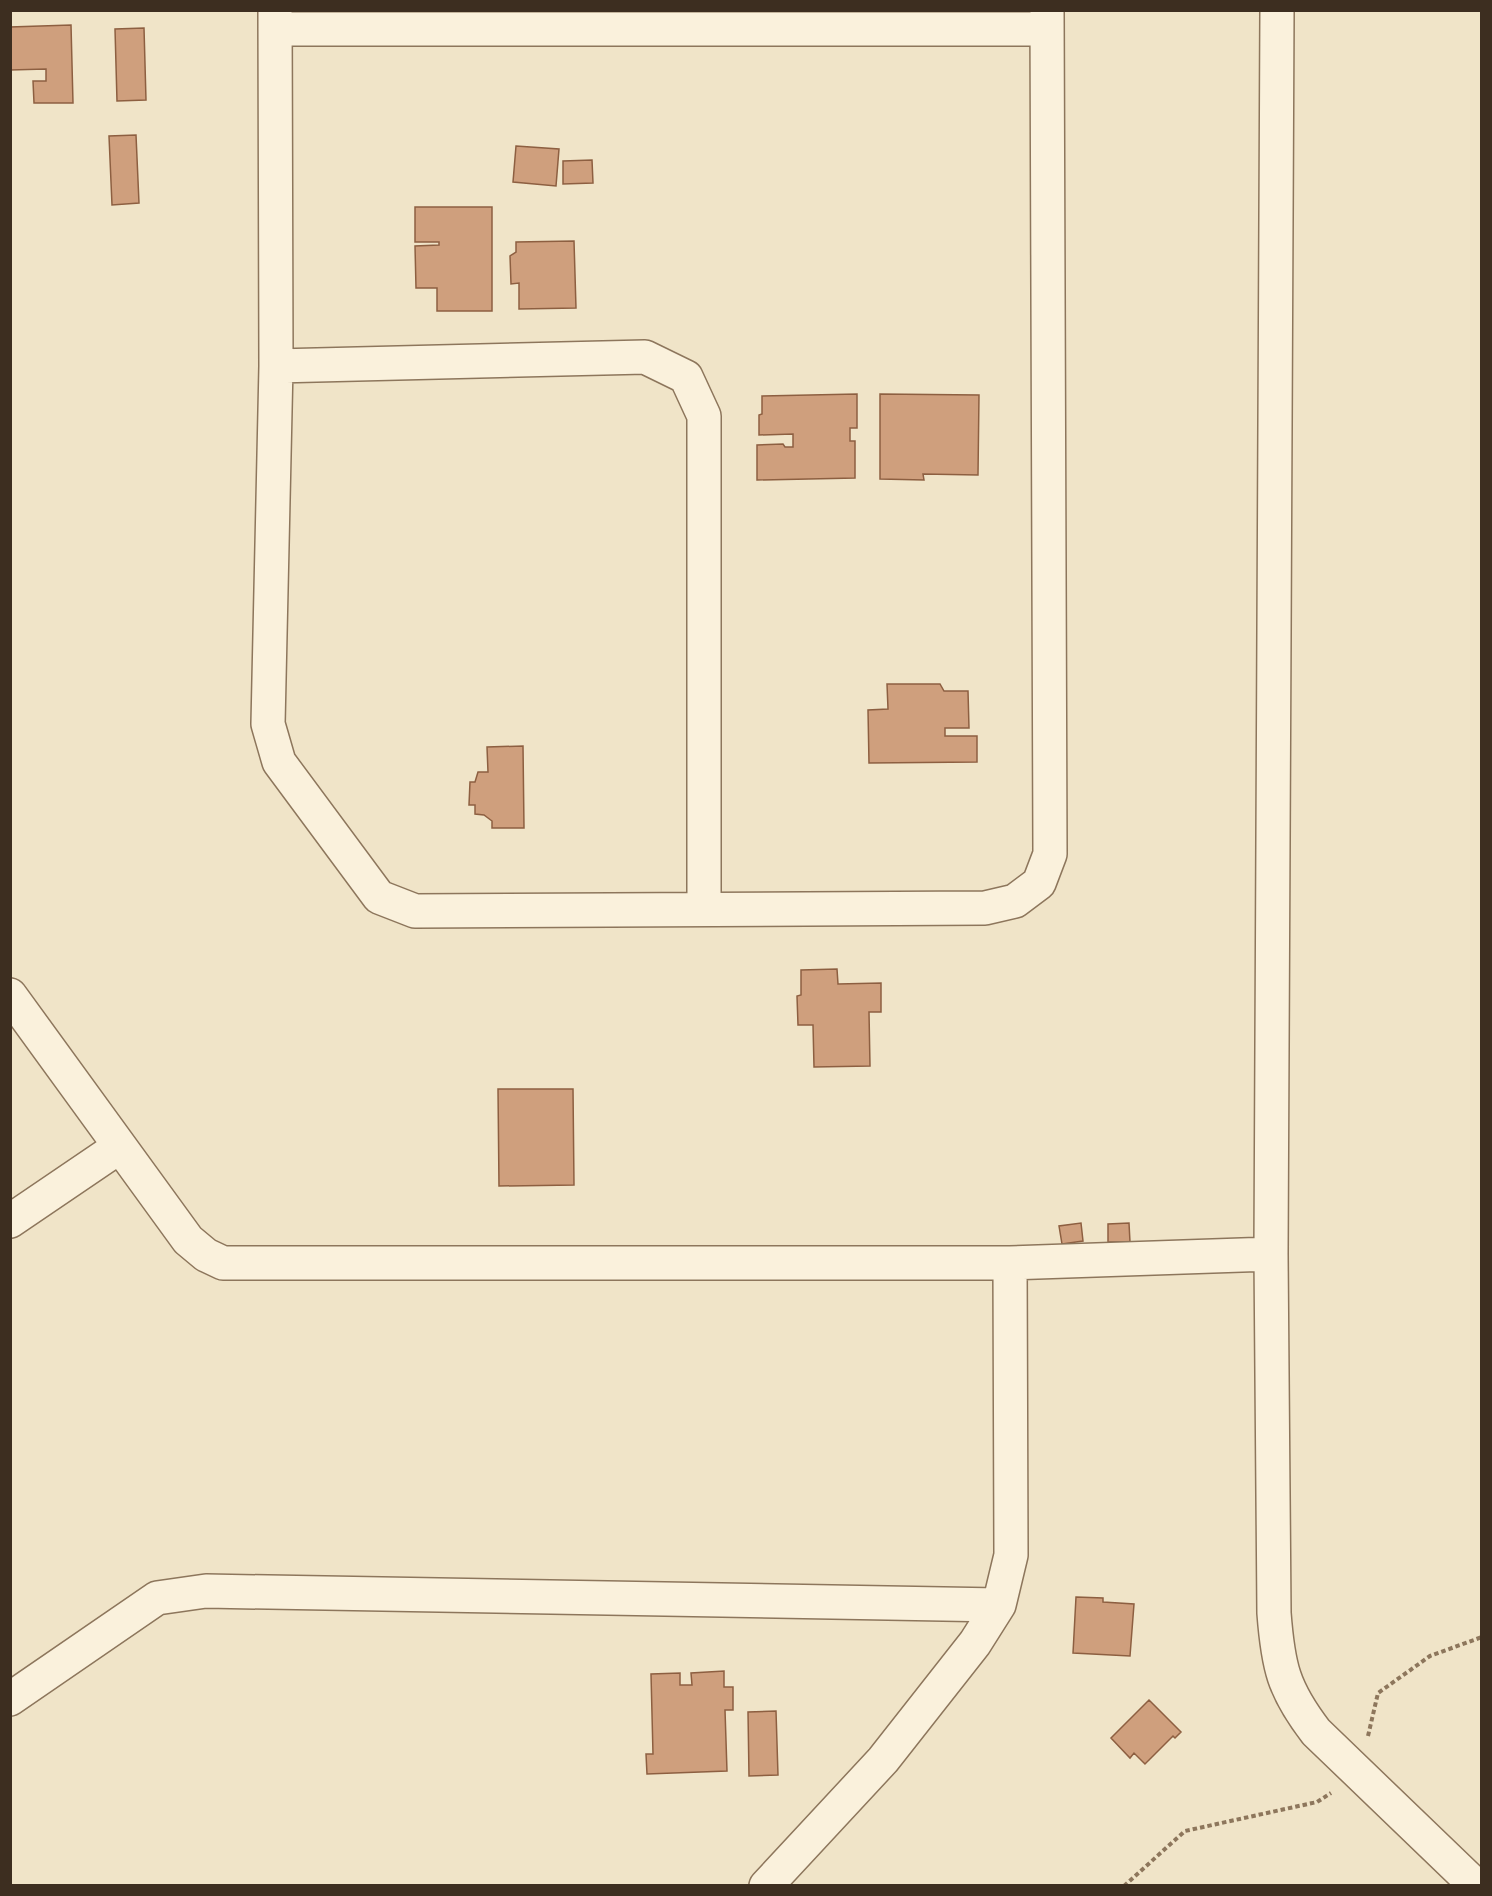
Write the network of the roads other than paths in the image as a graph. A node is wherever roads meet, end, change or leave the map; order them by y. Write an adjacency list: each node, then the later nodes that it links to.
1 (1276, 10): 9 (street)
2 (275, 20): 3 (street); 4 (street)
3 (1047, 20): 5 (street)
4 (276, 366): 5 (street); 5 (street)
5 (704, 909)
6 (10, 994): 7 (street)
7 (119, 1147): 8 (street); 10 (street)
8 (10, 1221)
9 (1271, 1254): 10 (street); 14 (street)
10 (1010, 1263): 11 (street)
11 (999, 1605): 12 (street); 13 (street)
12 (10, 1699)
13 (766, 1886)
14 (1476, 1886)

